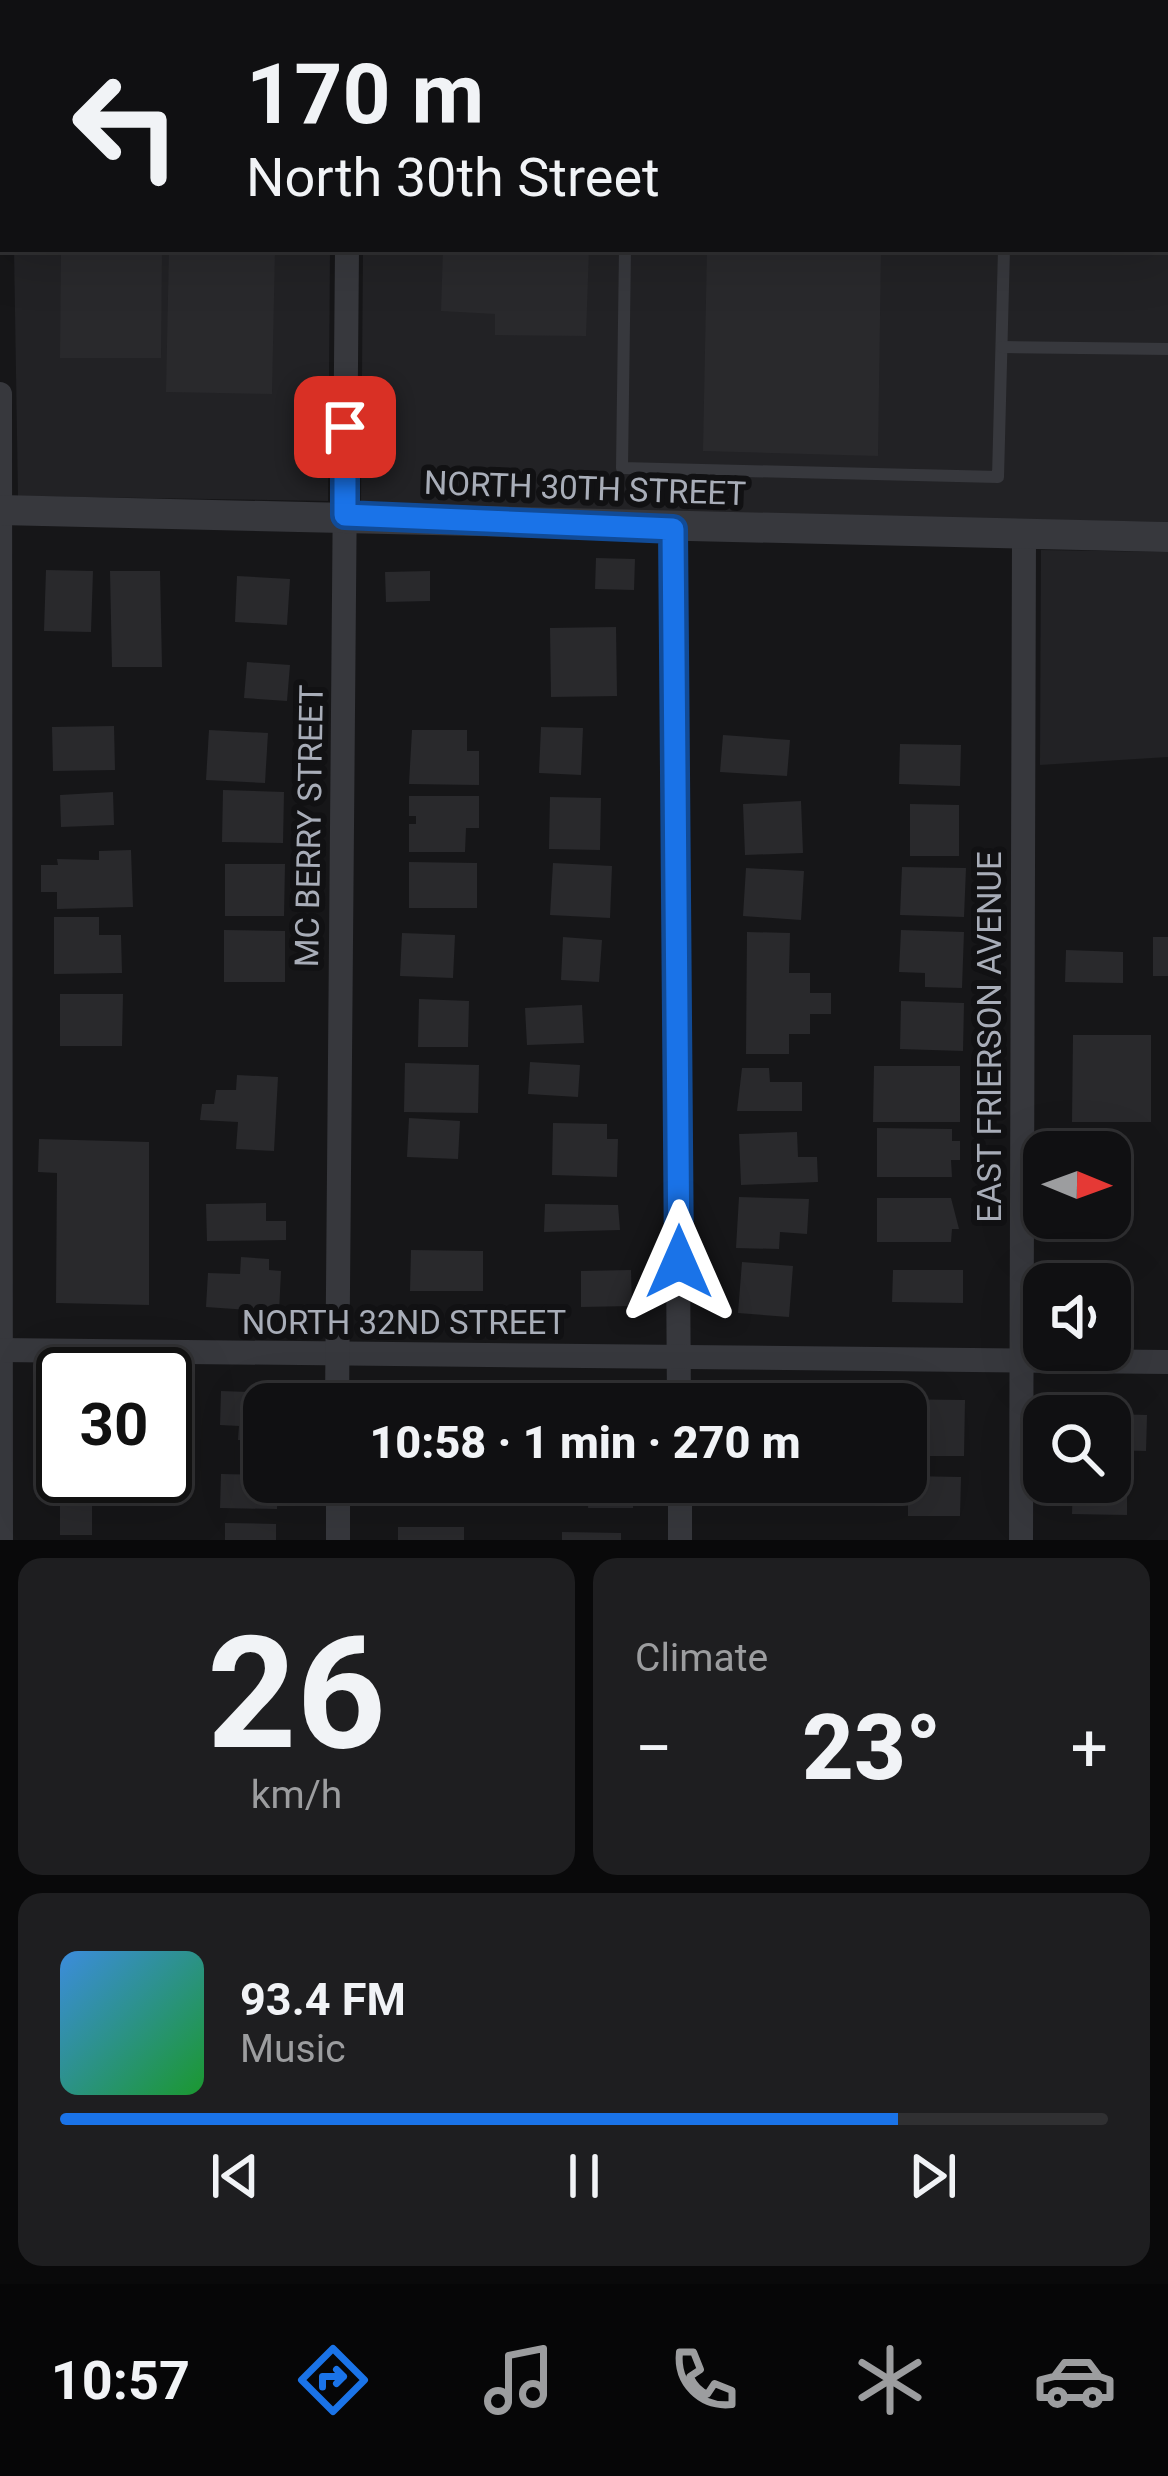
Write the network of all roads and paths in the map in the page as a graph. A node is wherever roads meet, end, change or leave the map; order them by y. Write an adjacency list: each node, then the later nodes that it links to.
1 (347, 252): 8 (street, MC BERRY STREET)
2 (625, 252): 4 (lane)
3 (1004, 252): 4 (lane)
4 (1002, 347): 5 (lane)
5 (1168, 349)
6 (0, 394): 7 (street)
7 (1, 510): 8 (street, NORTH 30TH STREET); 12 (street)
8 (345, 515): 9 (street, NORTH 30TH STREET); 14 (street, MC BERRY STREET)
9 (673, 529): 10 (street, NORTH 30TH STREET); 13 (street)
10 (1024, 535): 11 (street, NORTH 30TH STREET); 15 (street, EAST FRIERSON AVENUE)
11 (1168, 537)
12 (2, 1350): 14 (street, NORTH 32ND STREET); 21 (street)
13 (680, 1354): 14 (street, NORTH 32ND STREET); 15 (street, NORTH 32ND STREET); 18 (street)
14 (337, 1358): 17 (street, MC BERRY STREET)
15 (1020, 1360): 16 (street, NORTH 32ND STREET); 24 (street, EAST FRIERSON AVENUE)
16 (1168, 1363)
17 (337, 1383)
18 (680, 1383)
19 (338, 1503): 22 (street)
20 (680, 1503): 23 (street)
21 (2, 1540)
22 (338, 1540)
23 (680, 1540)
24 (1021, 1540)

